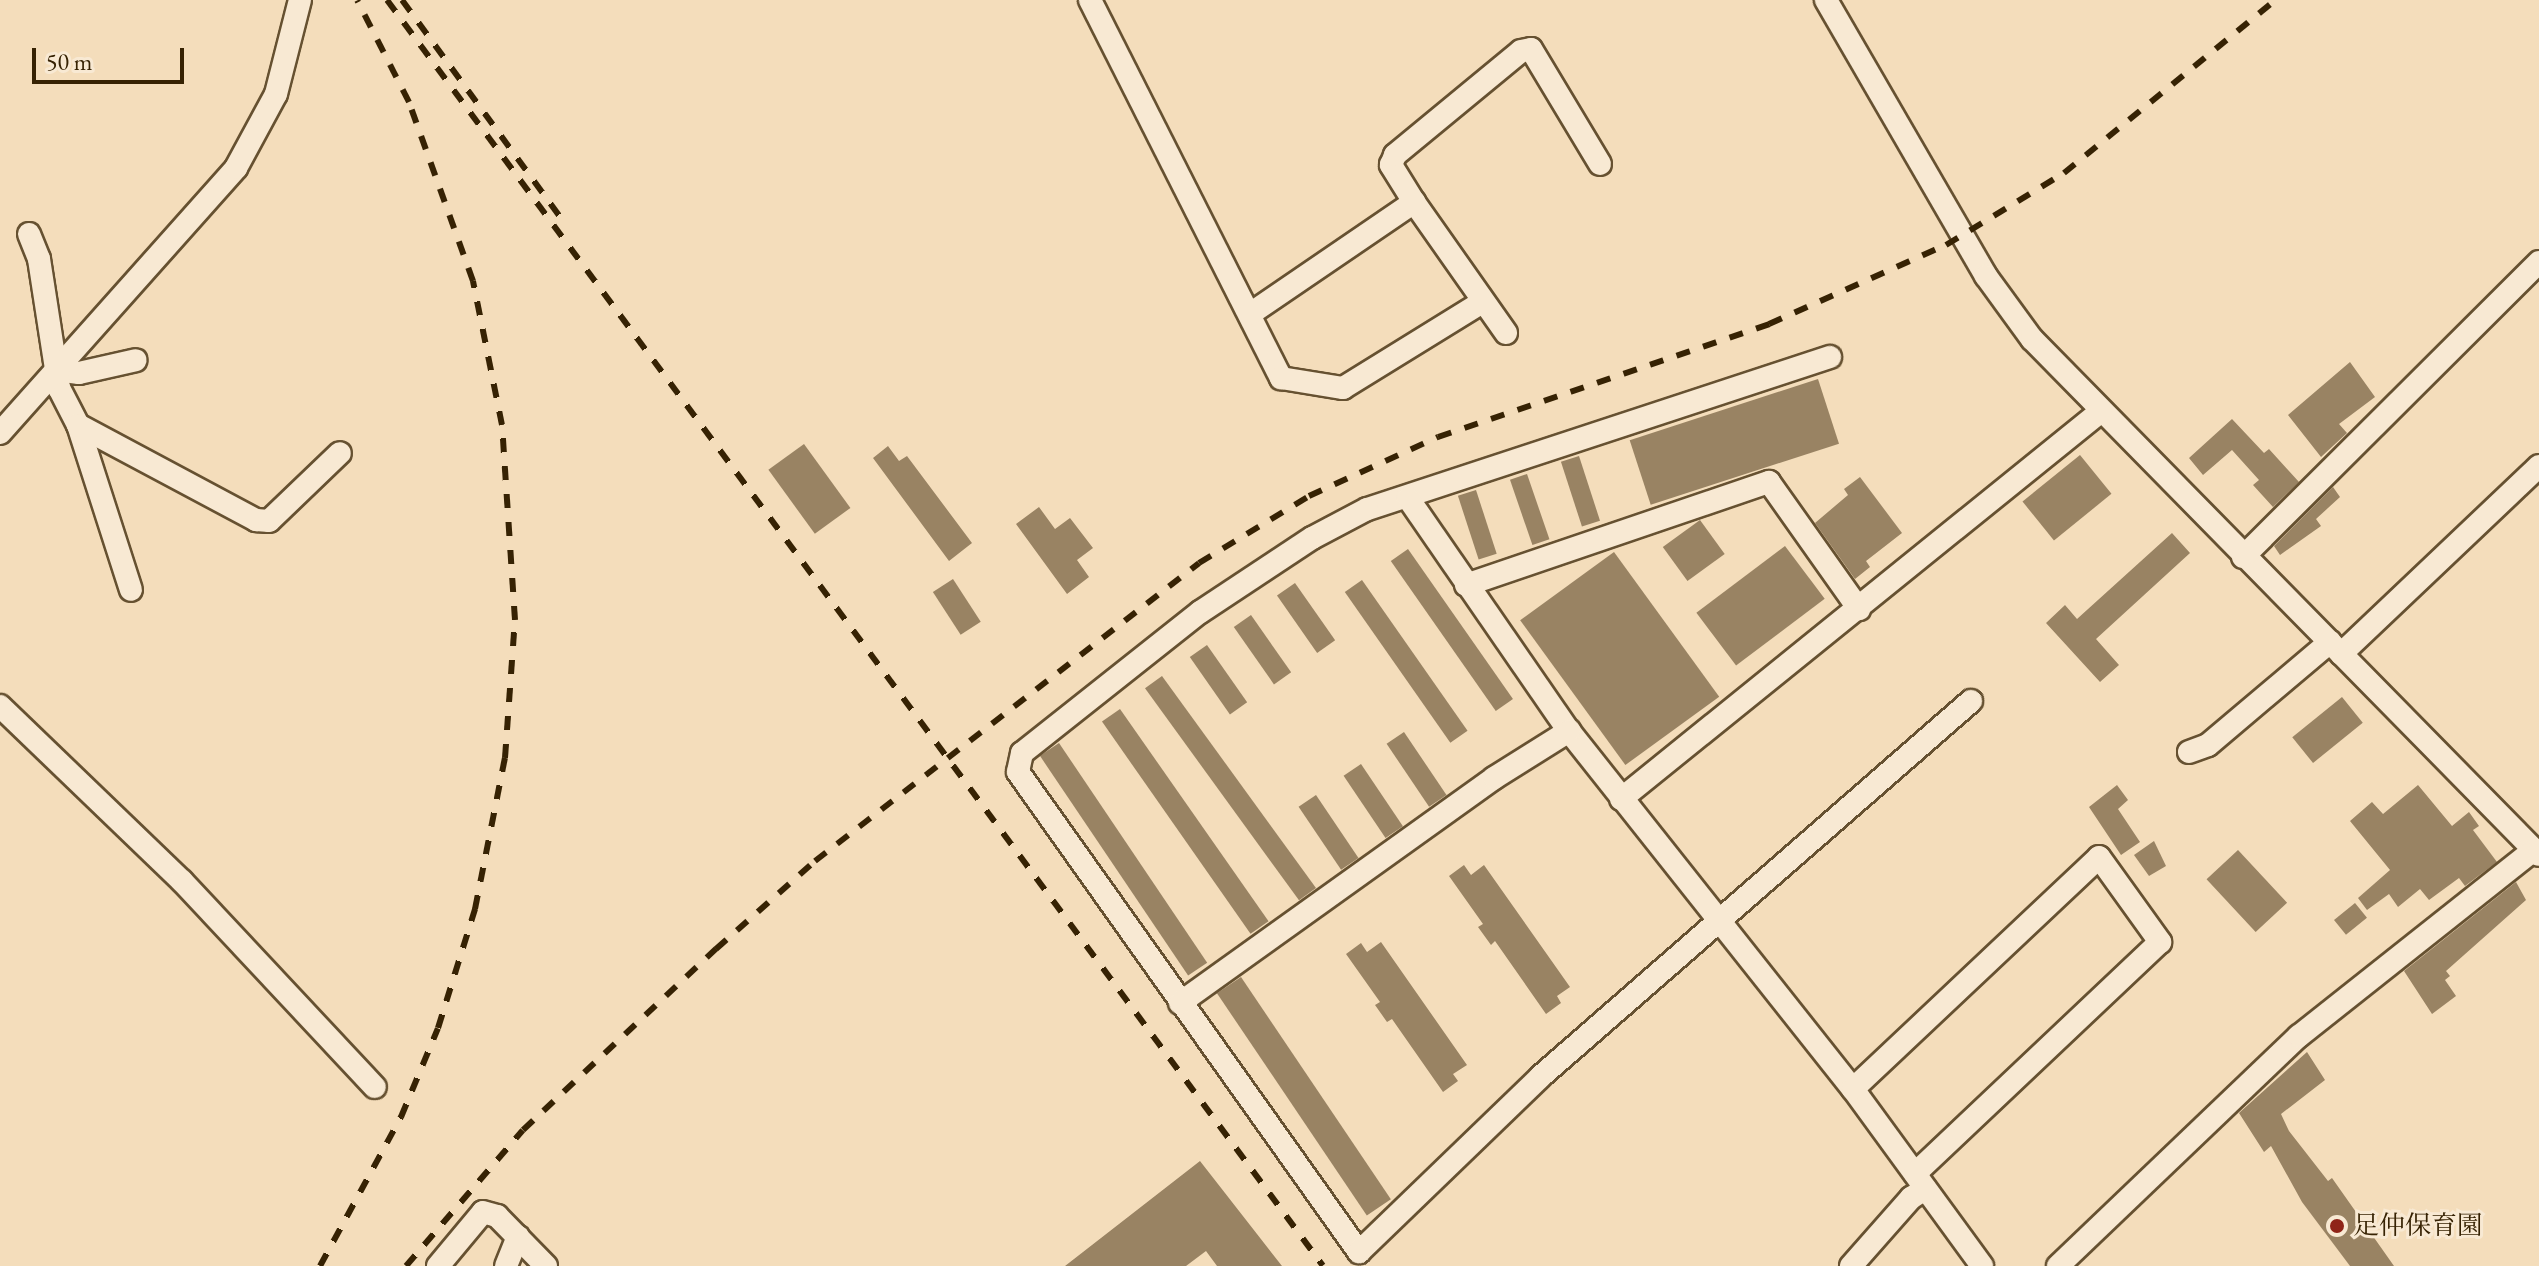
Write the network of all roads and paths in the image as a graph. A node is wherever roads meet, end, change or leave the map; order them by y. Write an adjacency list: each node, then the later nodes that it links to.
1 (300, 0): 13 (street)
2 (1090, 0): 9 (street)
3 (1826, 0): 14 (street)
4 (1600, 164): 5 (street)
5 (1414, 202): 8 (street); 9 (street)
6 (29, 234): 13 (street)
7 (2539, 262): 20 (street)
8 (1482, 302): 9 (street); 10 (street)
9 (1250, 314)
10 (1506, 333)
11 (1830, 357): 19 (street)
12 (136, 360): 13 (street)
13 (57, 370): 15 (street); 16 (street)
14 (2100, 412): 20 (street); 23 (street)
15 (78, 425): 17 (street); 22 (street)
16 (0, 433)
17 (340, 453)
18 (2539, 466): 24 (street)
19 (1408, 498): 21 (street); 32 (street)
20 (2243, 557): 24 (street)
21 (1466, 585): 23 (street); 27 (street)
22 (131, 590)
23 (1859, 609): 29 (street)
24 (2336, 648): 28 (street); 30 (street)
25 (1971, 701): 31 (street)
26 (0, 706): 33 (street)
27 (1569, 731): 29 (street); 32 (street)
28 (2189, 752)
29 (1621, 799): 31 (street)
30 (2537, 853): 42 (street)
31 (1716, 919): 32 (street); 34 (street)
32 (1180, 1003)
33 (375, 1087)
34 (1853, 1089): 35 (street); 35 (street)
35 (1920, 1181): 40 (street); 41 (street)
36 (518, 1236): 37 (street); 38 (street); 39 (street)
37 (438, 1266)
38 (506, 1266)
39 (546, 1266)
40 (1851, 1266)
41 (1982, 1266)
42 (2058, 1266)

